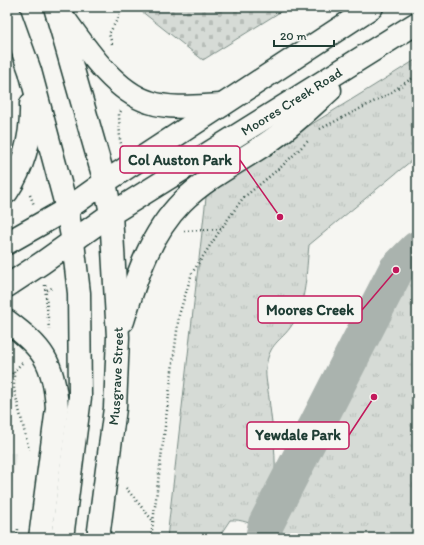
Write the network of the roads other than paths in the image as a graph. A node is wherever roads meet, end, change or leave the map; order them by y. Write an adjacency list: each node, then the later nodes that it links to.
1 (7, 7): 6 (main road)
2 (56, 7): 7 (main road); 8 (main road, Musgrave Street)
3 (372, 7): 7 (main road)
4 (417, 23): 5 (main road, Moores Creek Road)
5 (384, 45): 11 (main road, Moores Creek Road); 16 (main road)
6 (30, 71): 9 (main road); 10 (main road)
7 (222, 105): 8 (main road)
8 (105, 182): 10 (main road); 11 (main road, Musgrave Street)
9 (7, 192)
10 (67, 209): 12 (main road); 13 (main road)
11 (111, 214): 12 (main road, Moores Creek Road); 16 (main road, Musgrave Street)
12 (73, 242): 14 (main road, Moores Creek Road); 18 (main road)
13 (7, 244)
14 (7, 286)
15 (7, 320): 17 (main road)
16 (118, 337): 19 (main road, Musgrave Street)
17 (40, 538)
18 (62, 538)
19 (98, 538)

